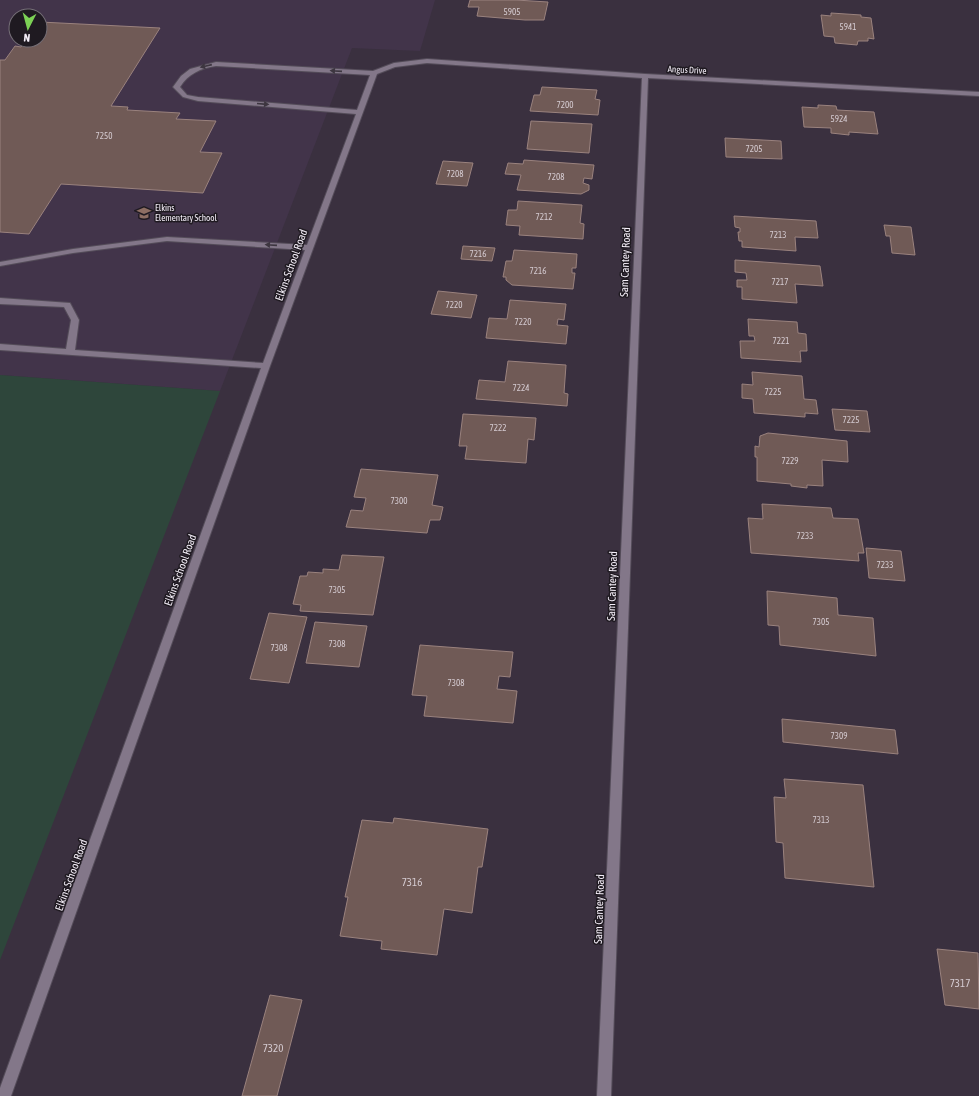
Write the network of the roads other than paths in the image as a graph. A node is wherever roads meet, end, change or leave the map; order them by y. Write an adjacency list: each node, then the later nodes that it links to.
1 (374, 73): 2 (street, Angus Drive); 4 (street, Elkins School Road); 4 (street, one-way to 4)
2 (645, 76): 3 (street, Angus Drive); 12 (street, Sam Cantey Road)
3 (979, 94)
4 (360, 112): 5 (street, Elkins School Road)
5 (310, 248): 6 (street, one-way to 6); 10 (street, Elkins School Road)
6 (0, 264)
7 (0, 301): 9 (street)
8 (0, 347): 9 (street)
9 (70, 352): 10 (street)
10 (266, 366): 11 (street, Elkins School Road)
11 (4, 1096)
12 (604, 1096)

